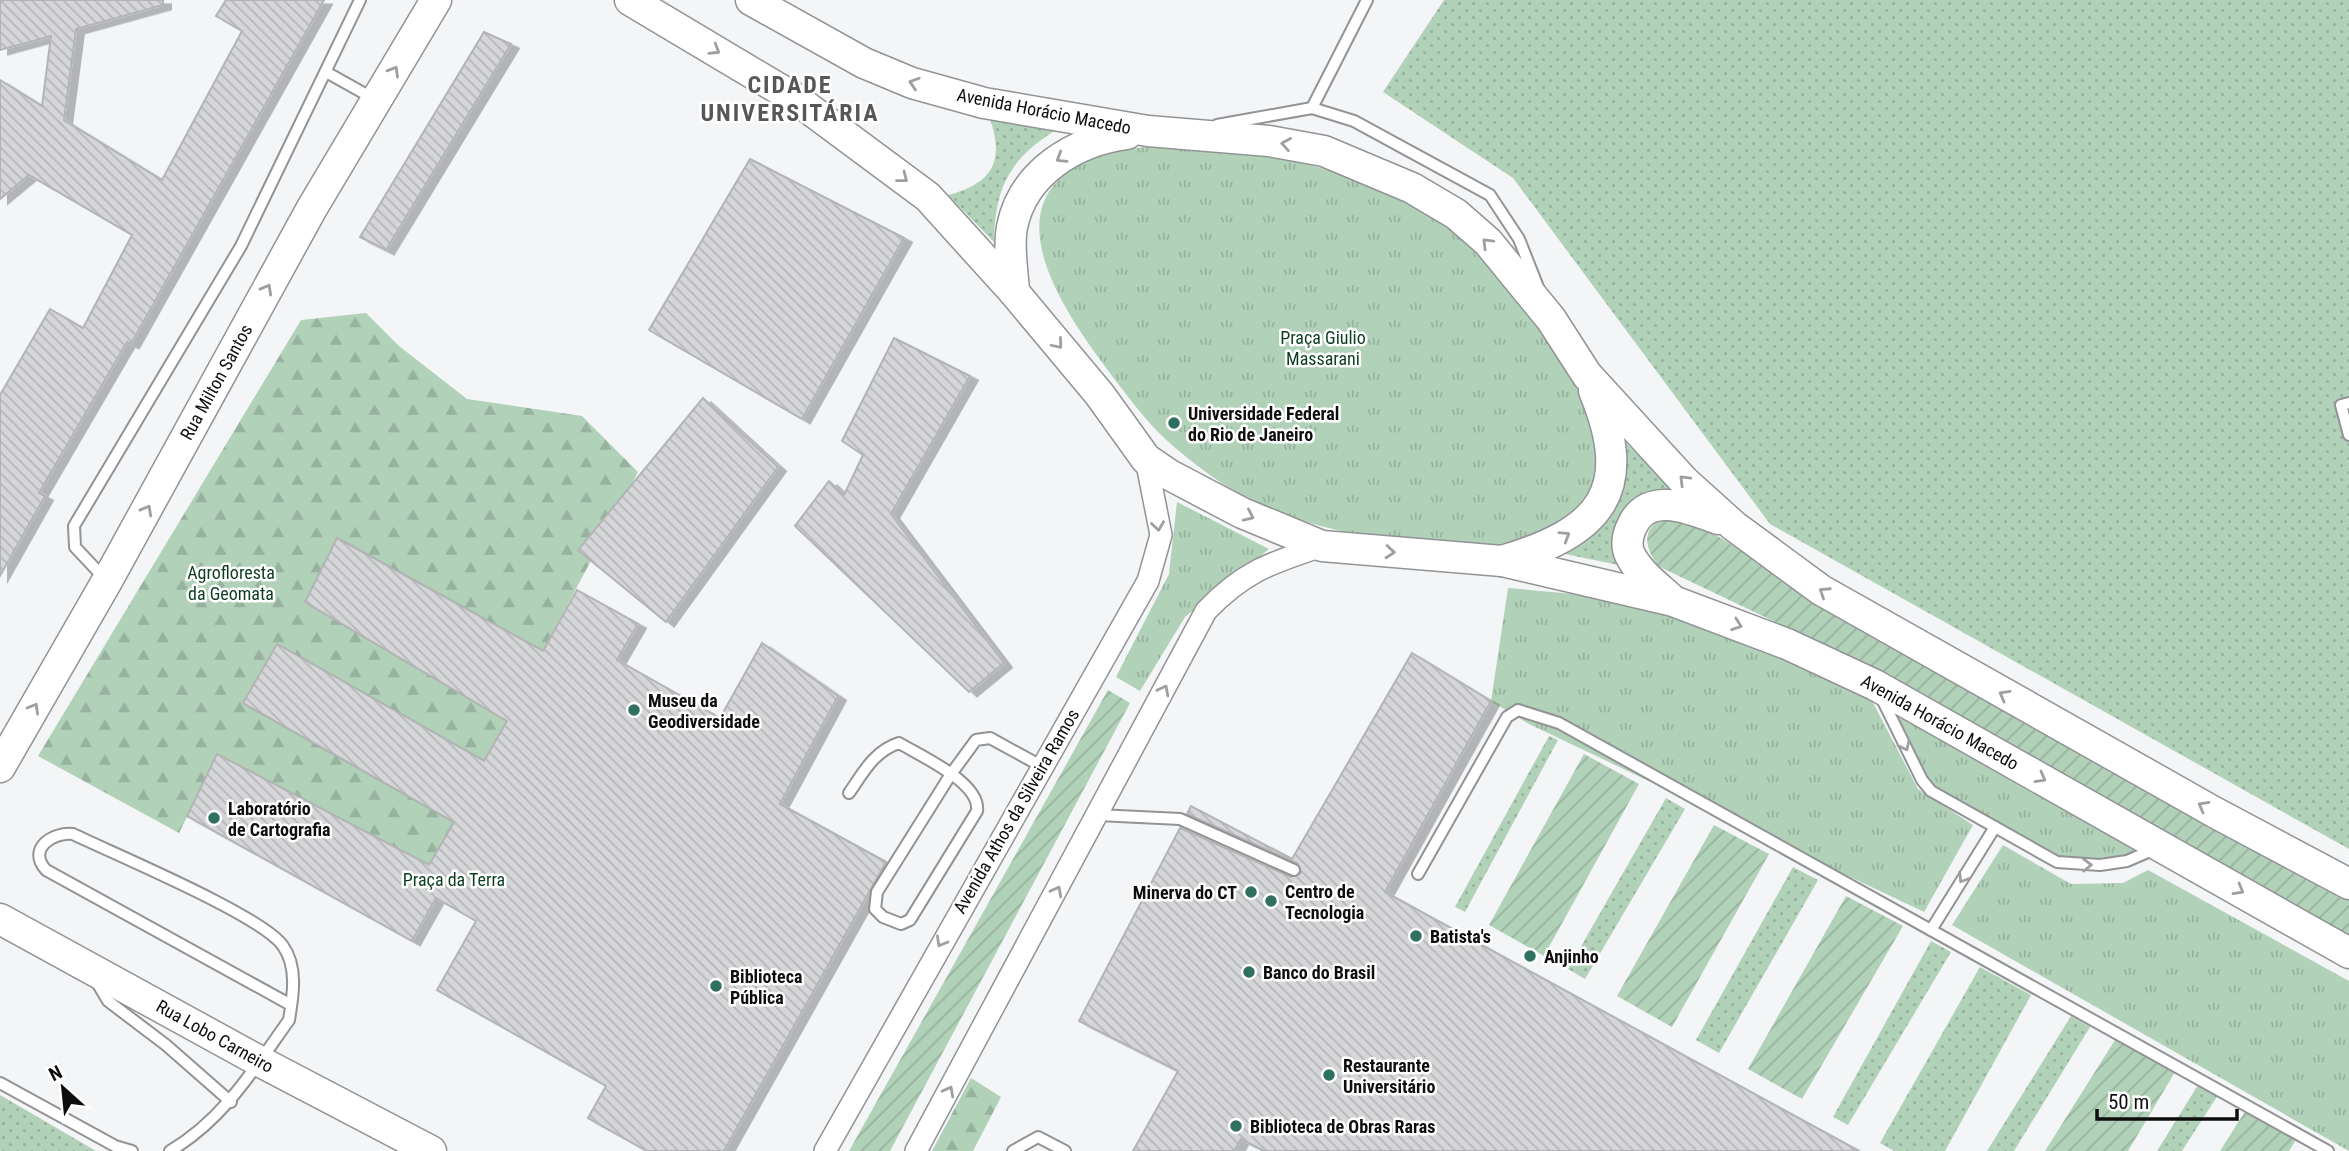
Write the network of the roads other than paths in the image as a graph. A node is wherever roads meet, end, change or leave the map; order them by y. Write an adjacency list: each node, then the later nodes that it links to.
1 (360, 0): 8 (lane)
2 (614, 0): 7 (street)
3 (630, 0): 7 (street)
4 (751, 0): 11 (street, Avenida Horácio Macedo, one-way to 4)
5 (1367, 0): 10 (lane)
6 (430, 3): 9 (street, Rua Milton Santos, one-way to 6)
7 (656, 15): 12 (street, one-way to 12)
8 (326, 72): 9 (lane); 21 (lane)
9 (376, 100): 21 (street, Rua Milton Santos, one-way to 9)
10 (1312, 108): 11 (lane); 13 (lane)
11 (1160, 132): 12 (street, one-way to 12); 13 (street, one-way to 11)
12 (1014, 292): 17 (street, one-way to 17)
13 (1551, 319): 14 (street)
14 (1587, 375): 18 (street, one-way to 14); 20 (street, one-way to 14)
15 (2349, 403): 16 (lane)
16 (2349, 435)
17 (1146, 459): 19 (street, one-way to 19); 24 (street, Avenida Athos da Silveira Ramos, one-way to 24)
18 (1734, 526): 22 (street); 33 (street, one-way to 18)
19 (1322, 546): 20 (street, one-way to 20); 28 (street, one-way to 19)
20 (1502, 561): 22 (street, Avenida Horácio Macedo)
21 (107, 581): 25 (street, Rua Milton Santos, one-way to 21)
22 (1673, 601): 23 (street, Avenida Horácio Macedo, one-way to 23)
23 (1875, 685): 29 (lane, one-way to 29); 30 (street, Avenida Horácio Macedo, one-way to 30)
24 (1041, 766): 26 (lane); 45 (street, Avenida Athos da Silveira Ramos, one-way to 45)
25 (0, 767)
26 (951, 774): 26 (lane); 27 (lane)
27 (849, 793)
28 (1098, 815): 31 (lane); 46 (street, one-way to 28)
29 (1995, 827): 30 (lane, one-way to 30); 35 (lane, one-way to 35)
30 (2163, 846): 36 (street, Avenida Horácio Macedo, one-way to 36)
31 (1294, 870)
32 (1418, 874): 35 (lane)
33 (2349, 884)
34 (0, 919): 37 (street, Rua Lobo Carneiro)
35 (1931, 930): 49 (lane)
36 (2349, 953)
37 (92, 968): 39 (street, Rua Lobo Carneiro); 41 (lane)
38 (291, 1005): 38 (lane); 39 (lane)
39 (259, 1061): 41 (lane); 44 (street, Rua Lobo Carneiro)
40 (0, 1083): 42 (lane)
41 (231, 1101): 43 (lane)
42 (132, 1151)
43 (170, 1151)
44 (431, 1151)
45 (825, 1151)
46 (916, 1151)
47 (1013, 1151): 48 (lane)
48 (1065, 1151)
49 (2328, 1151)

